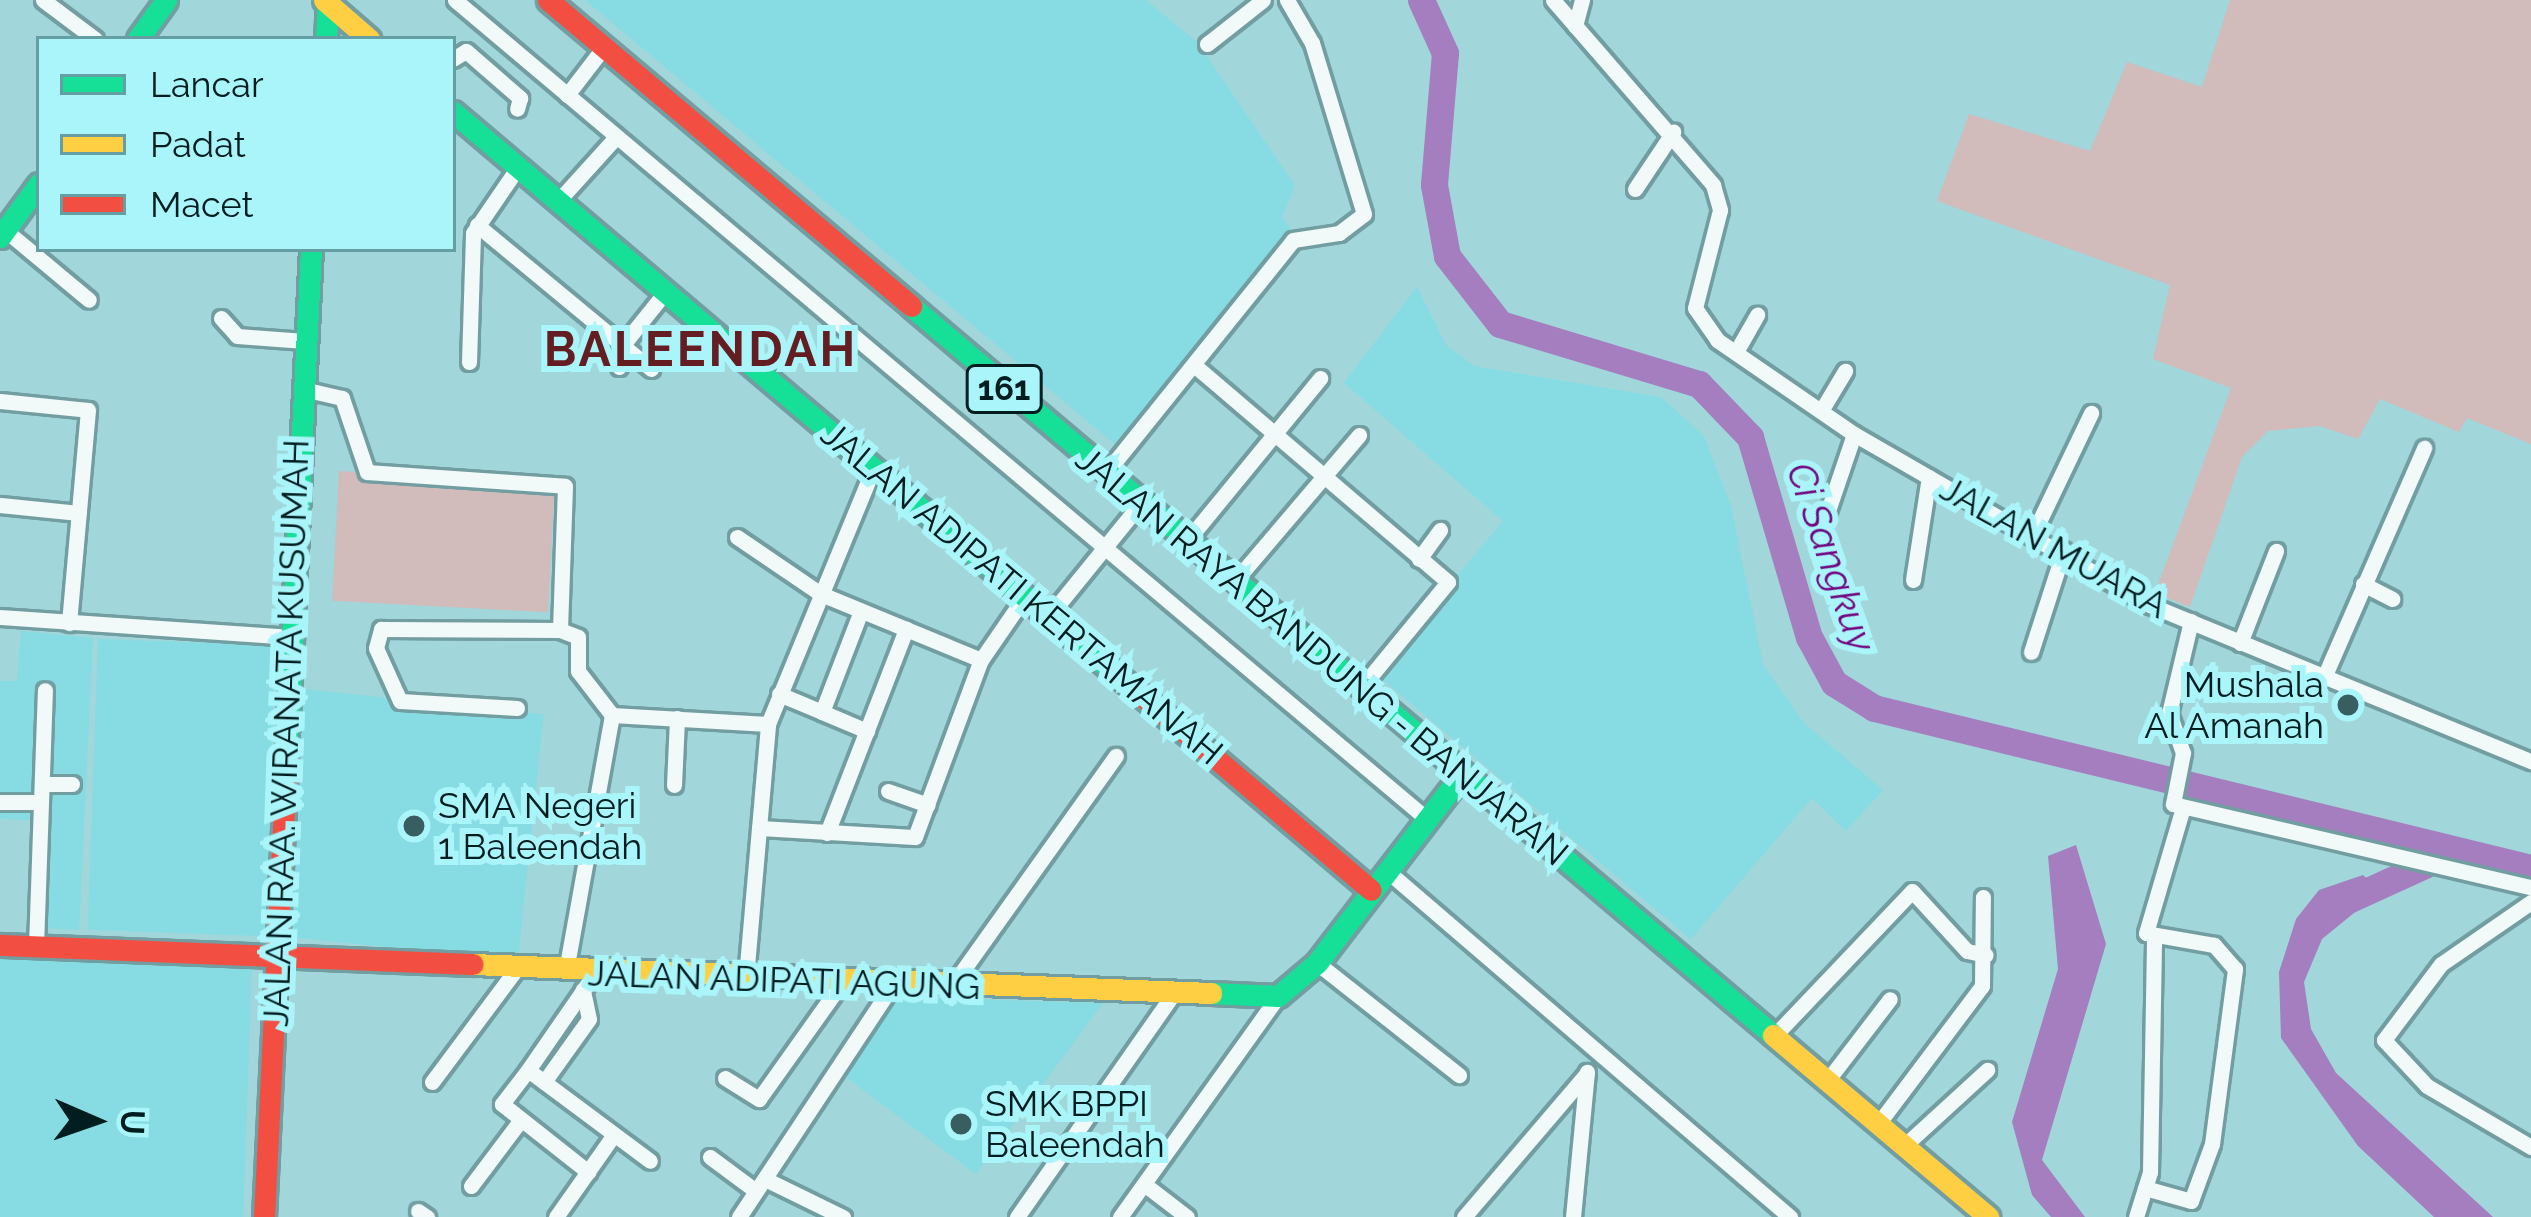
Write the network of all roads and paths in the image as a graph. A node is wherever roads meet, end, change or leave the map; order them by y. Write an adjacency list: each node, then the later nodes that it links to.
1 (43, 0): 11 (street)
2 (166, 0): 12 (main road)
3 (455, 0): 18 (street)
4 (548, 0): 16 (main road, JALAN RAYA BANDUNG - BANJARAN / 161)
5 (1263, 0): 15 (street)
6 (1287, 0): 38 (street)
7 (1552, 0): 10 (street)
8 (1582, 0): 10 (street)
9 (326, 2): 13 (main road); 14 (main road)
10 (1575, 26): 21 (street)
11 (90, 36)
12 (140, 36)
13 (326, 36)
14 (366, 36)
15 (1207, 44)
16 (604, 47): 18 (street); 52 (main road, JALAN RAYA BANDUNG - BANJARAN / 161)
17 (456, 57): 19 (street)
18 (567, 95): 22 (street)
19 (517, 109)
20 (456, 114): 23 (main road, JALAN ADIPATI KERTAMANAH)
21 (1672, 131): 25 (street); 36 (street, JALAN MUARA)
22 (615, 138): 26 (street); 63 (street)
23 (518, 166): 26 (main road, JALAN ADIPATI KERTAMANAH); 27 (street)
24 (36, 188): 28 (main road)
25 (1635, 189)
26 (559, 200): 30 (main road, JALAN ADIPATI KERTAMANAH)
27 (477, 225): 35 (street); 37 (street)
28 (3, 234): 31 (street)
29 (311, 252): 34 (main road, JALAN RAA. WIRANATA KUSUMAH)
30 (666, 290): 35 (street); 51 (main road, JALAN ADIPATI KERTAMANAH)
31 (89, 300)
32 (1757, 315): 36 (street)
33 (221, 318): 34 (street)
34 (305, 341): 43 (main road, JALAN RAA. WIRANATA KUSUMAH)
35 (622, 346): 39 (street); 40 (street)
36 (1736, 352): 45 (street, JALAN MUARA)
37 (469, 362)
38 (1194, 364): 49 (street); 52 (street)
39 (619, 367)
40 (651, 370)
41 (1845, 370): 45 (street)
42 (1320, 378): 49 (street)
43 (303, 389): 79 (street); 80 (main road, JALAN RAA. WIRANATA KUSUMAH)
44 (0, 400): 57 (street)
45 (1821, 411): 47 (street, JALAN MUARA)
46 (2091, 413): 59 (street)
47 (1853, 434): 53 (street, JALAN MUARA); 61 (street)
48 (1358, 435): 54 (street)
49 (1275, 437): 54 (street); 62 (street)
50 (2424, 448): 69 (street)
51 (874, 467): 70 (street); 71 (main road, JALAN ADIPATI KERTAMANAH)
52 (1105, 474): 55 (main road, JALAN RAYA BANDUNG - BANJARAN / 161)
53 (1929, 477): 59 (street, JALAN MUARA); 67 (street)
54 (1322, 478): 66 (street); 68 (street)
55 (1140, 504): 62 (main road, JALAN RAYA BANDUNG - BANJARAN / 161); 63 (street)
56 (0, 506): 57 (street)
57 (79, 513): 77 (street)
58 (1440, 530): 66 (street)
59 (2036, 530): 64 (street, JALAN MUARA)
60 (737, 537): 70 (street)
61 (1818, 540)
62 (1186, 542): 68 (main road, JALAN RAYA BANDUNG - BANJARAN / 161)
63 (1101, 549): 74 (street); 105 (street)
64 (2064, 550): 76 (street, JALAN MUARA); 82 (street)
65 (2276, 551): 81 (street)
66 (1418, 559): 85 (street)
67 (1913, 580)
68 (1234, 582): 85 (main road, JALAN RAYA BANDUNG - BANJARAN / 161)
69 (2362, 584): 72 (street); 84 (street)
70 (821, 594): 73 (street); 87 (street)
71 (1025, 596): 74 (main road, JALAN ADIPATI KERTAMANAH); 83 (street)
72 (2392, 599)
73 (860, 611): 78 (street); 89 (street)
74 (1049, 616): 110 (main road, JALAN ADIPATI KERTAMANAH)
75 (0, 617): 77 (street)
76 (2191, 621): 81 (street, JALAN MUARA); 103 (street)
77 (69, 623): 80 (street)
78 (906, 629): 83 (street); 93 (street)
79 (560, 630): 88 (street); 90 (street)
80 (296, 637): 116 (main road, JALAN RAA. WIRANATA KUSUMAH)
81 (2240, 643): 84 (street, JALAN MUARA)
82 (2032, 652)
83 (981, 660): 104 (street)
84 (2325, 675): 94 (street, JALAN MUARA)
85 (1361, 688): 96 (main road, JALAN RAYA BANDUNG - BANJARAN / 161)
86 (45, 690): 97 (street)
87 (779, 694): 89 (street); 92 (street)
88 (517, 708)
89 (822, 712): 93 (street)
90 (612, 715): 91 (street); 120 (street)
91 (676, 718): 92 (street); 99 (street)
92 (768, 724): 106 (street)
93 (867, 731): 107 (street)
94 (2529, 754)
95 (1116, 756): 125 (street)
96 (1463, 773): 105 (main road); 129 (main road, JALAN RAYA BANDUNG - BANJARAN / 161)
97 (42, 784): 98 (street); 102 (street)
98 (71, 784)
99 (674, 785)
100 (888, 790): 104 (street)
101 (0, 802): 102 (street)
102 (41, 802): 115 (street)
103 (2178, 803): 109 (street); 113 (street)
104 (928, 805): 107 (street)
105 (1427, 819): 108 (main road)
106 (759, 828): 107 (street); 121 (street)
107 (827, 833)
108 (1386, 870): 110 (main road); 130 (street)
109 (2531, 887)
110 (1371, 890): 118 (main road)
111 (1983, 897): 117 (street)
112 (2531, 902): 143 (street)
113 (2154, 935): 150 (street); 150 (street)
114 (0, 945): 115 (main road, JALAN ADIPATI AGUNG)
115 (36, 946): 116 (main road, JALAN ADIPATI AGUNG)
116 (278, 956): 119 (main road, JALAN ADIPATI AGUNG); 152 (main road, JALAN RAA. WIRANATA KUSUMAH)
117 (1986, 956): 129 (street); 140 (street)
118 (1317, 963): 127 (main road); 134 (street)
119 (517, 968): 120 (main road, JALAN ADIPATI AGUNG); 137 (street)
120 (566, 971): 123 (main road, JALAN ADIPATI AGUNG)
121 (746, 976): 122 (main road, JALAN ADIPATI AGUNG); 123 (main road, JALAN ADIPATI AGUNG)
122 (843, 980): 124 (main road, JALAN ADIPATI AGUNG); 135 (street)
123 (589, 982): 131 (street); 138 (street)
124 (893, 983): 125 (main road, JALAN ADIPATI AGUNG); 148 (street)
125 (951, 987): 126 (main road, JALAN ADIPATI AGUNG)
126 (1172, 996): 127 (main road, JALAN ADIPATI AGUNG); 156 (street)
127 (1278, 996): 147 (street)
128 (1890, 999): 136 (street)
129 (1774, 1036): 136 (main road, JALAN RAYA BANDUNG - BANJARAN / 161)
130 (1589, 1045): 133 (street); 151 (street)
131 (528, 1070): 138 (street); 139 (street)
132 (1987, 1070): 142 (street)
133 (1587, 1073): 159 (street); 160 (street)
134 (1459, 1075)
135 (724, 1078)
136 (1827, 1081): 140 (main road, JALAN RAYA BANDUNG - BANJARAN / 161)
137 (432, 1082)
138 (544, 1082): 141 (street)
139 (520, 1121): 146 (street); 149 (street)
140 (1878, 1124): 142 (main road, JALAN RAYA BANDUNG - BANJARAN / 161)
141 (613, 1136): 145 (street); 146 (street)
142 (1904, 1146): 161 (main road, JALAN RAYA BANDUNG - BANJARAN / 161)
143 (2531, 1147)
144 (710, 1157): 148 (street)
145 (650, 1162)
146 (588, 1172): 153 (street)
147 (1144, 1184): 157 (street); 158 (street)
148 (760, 1185): 154 (street); 155 (street)
149 (471, 1186)
150 (2145, 1188): 162 (street)
151 (1785, 1216)
152 (263, 1217)
153 (556, 1217)
154 (739, 1217)
155 (843, 1217)
156 (1017, 1217)
157 (1120, 1217)
158 (1187, 1217)
159 (1464, 1217)
160 (1574, 1217)
161 (1988, 1217)
162 (2136, 1217)

